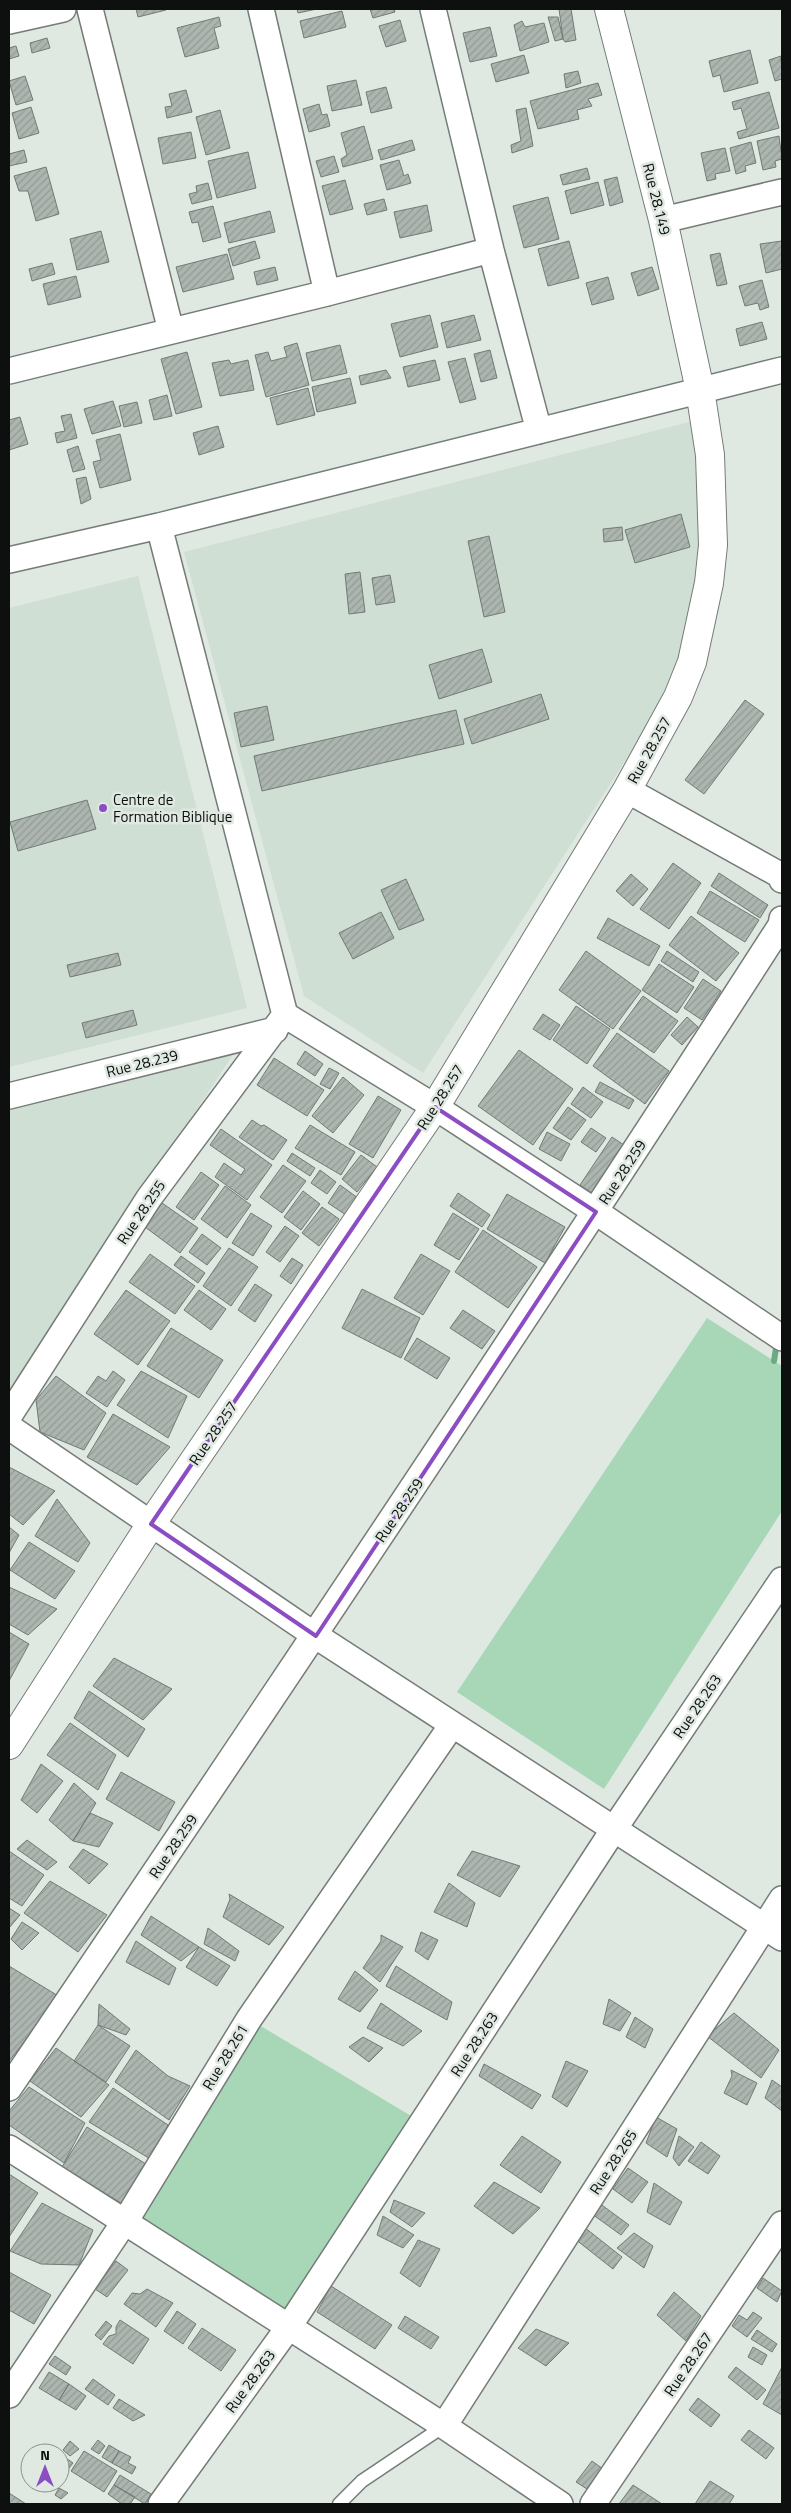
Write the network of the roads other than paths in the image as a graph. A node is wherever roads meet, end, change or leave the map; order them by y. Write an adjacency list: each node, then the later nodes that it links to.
1 (63, 9): 6 (street)
2 (90, 9): 11 (street)
3 (261, 9): 10 (street)
4 (432, 9): 9 (street)
5 (609, 9): 8 (street, Rue 28.149)
6 (9, 21)
7 (782, 192): 8 (street)
8 (663, 220): 14 (street, Rue 28.149)
9 (490, 250): 10 (street); 15 (street)
10 (327, 293): 11 (street)
11 (171, 332): 13 (street)
12 (782, 370): 14 (street)
13 (9, 372)
14 (700, 390): 15 (street); 18 (street, Rue 28.257)
15 (538, 432): 16 (street)
16 (159, 526): 17 (street); 21 (street)
17 (9, 560)
18 (628, 790): 19 (street); 23 (street, Rue 28.257)
19 (782, 880)
20 (782, 922): 24 (street, Rue 28.259)
21 (280, 1022): 22 (street, Rue 28.239); 23 (street); 26 (street, Rue 28.255)
22 (9, 1096)
23 (434, 1107): 24 (street); 28 (street, Rue 28.257)
24 (596, 1212): 25 (street); 30 (street, Rue 28.259)
25 (782, 1338)
26 (9, 1416)
27 (9, 1427): 28 (street)
28 (151, 1524): 30 (street); 32 (street, Rue 28.257)
29 (782, 1580): 33 (street, Rue 28.263)
30 (316, 1636): 31 (street); 36 (street, Rue 28.259)
31 (452, 1725): 33 (street); 38 (street, Rue 28.261)
32 (9, 1745)
33 (614, 1829): 35 (street); 40 (street, Rue 28.263)
34 (782, 1899): 35 (street, Rue 28.265)
35 (773, 1932): 42 (street, Rue 28.265)
36 (9, 2088)
37 (9, 2148): 38 (street)
38 (124, 2223): 40 (street); 41 (street, Rue 28.261)
39 (782, 2224): 46 (street, Rue 28.267)
40 (288, 2328): 42 (street); 43 (street, Rue 28.263)
41 (9, 2395)
42 (444, 2426): 44 (lane); 45 (street)
43 (161, 2504)
44 (339, 2504)
45 (560, 2504)
46 (593, 2504)

